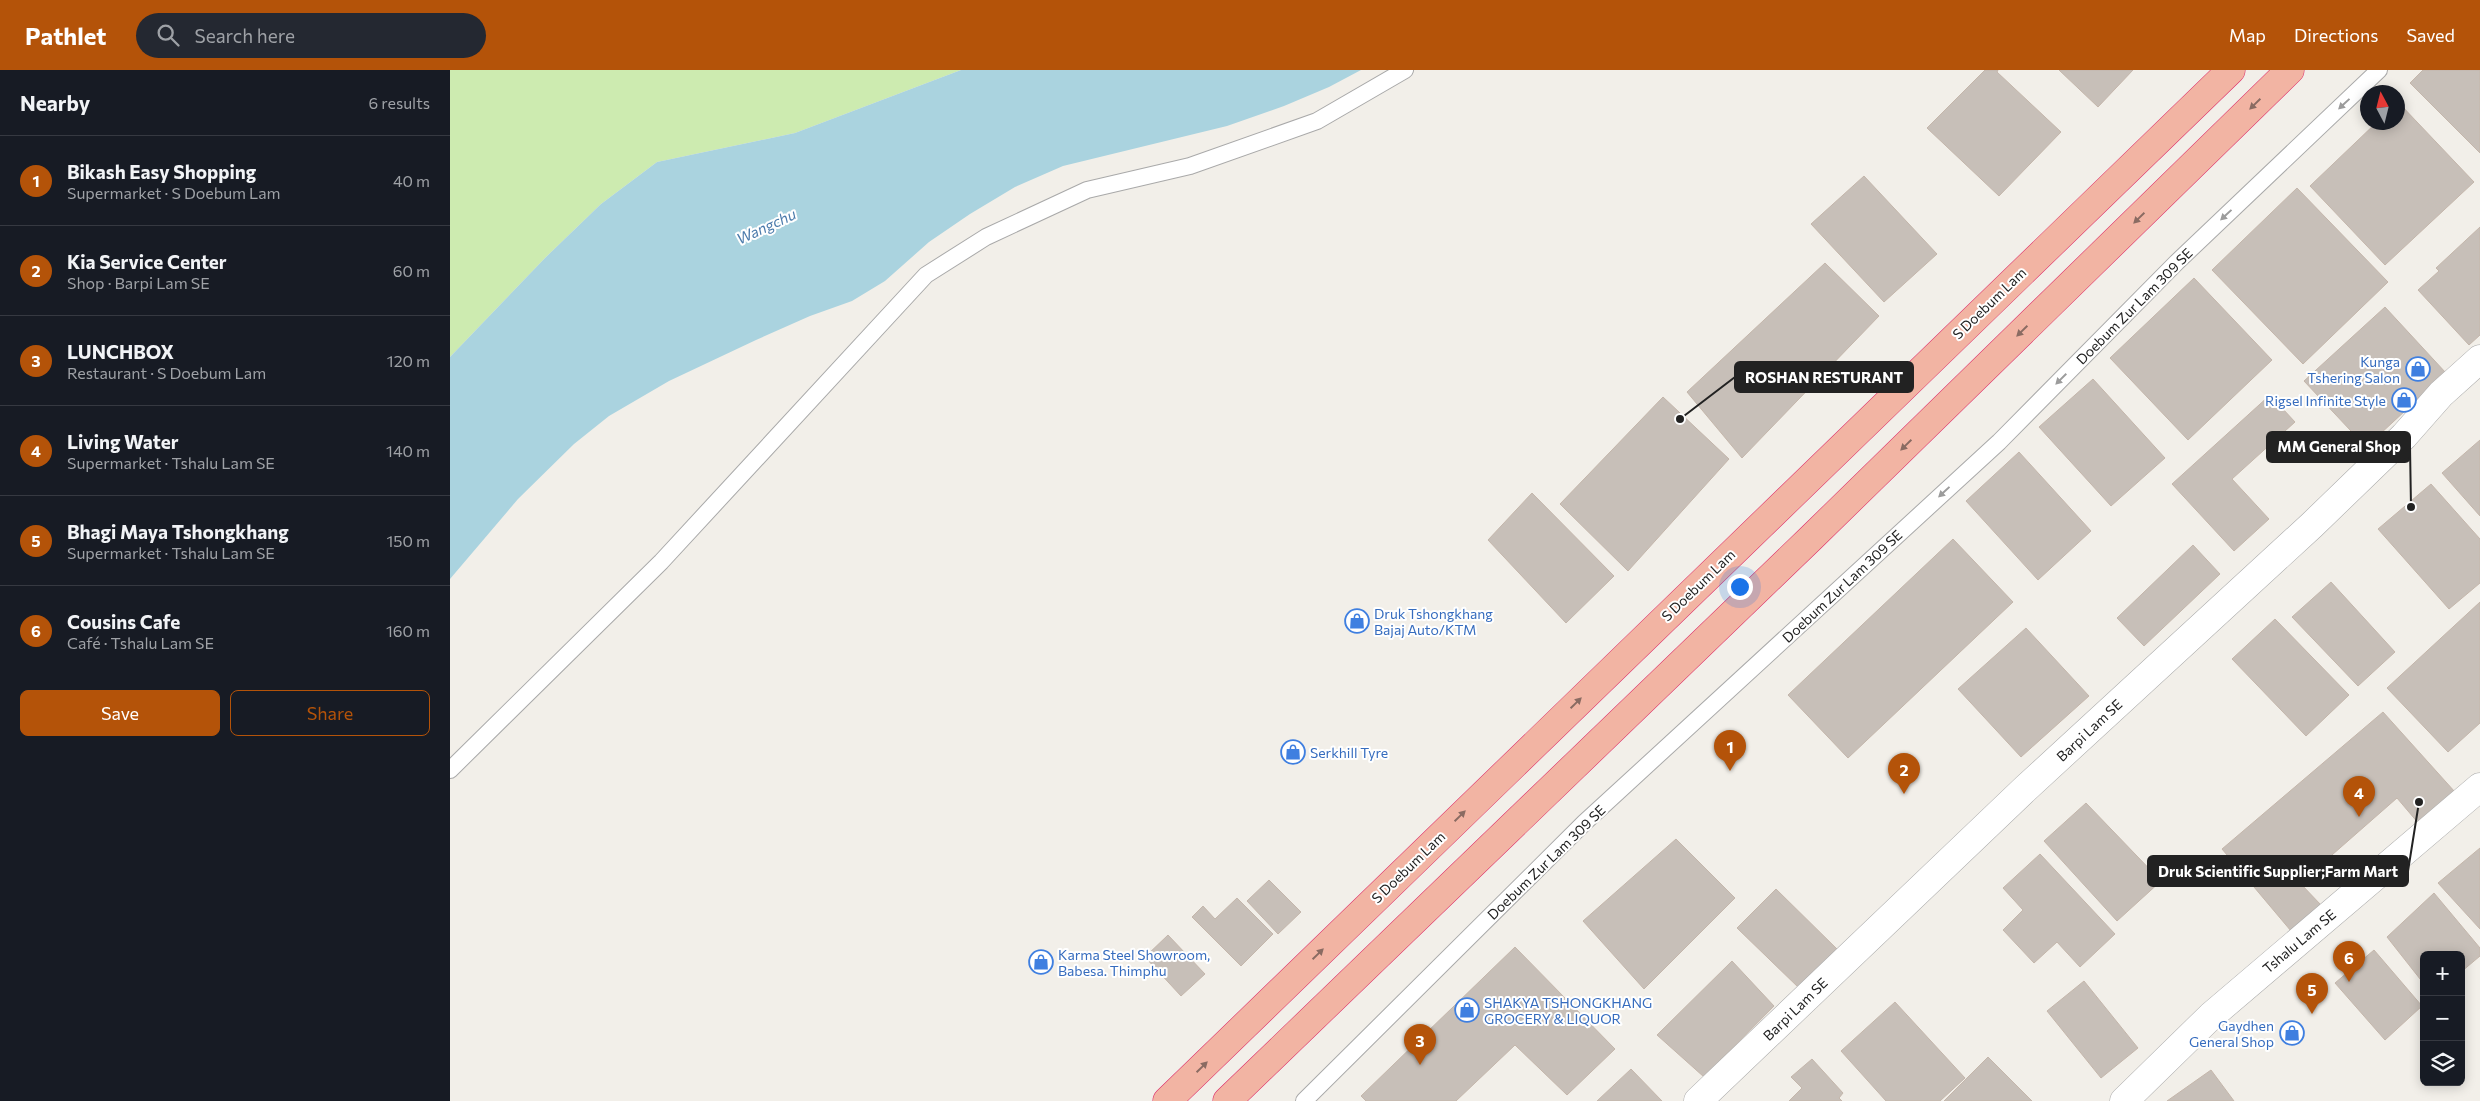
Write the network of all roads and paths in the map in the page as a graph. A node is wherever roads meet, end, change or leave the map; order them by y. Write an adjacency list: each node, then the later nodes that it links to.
1 (1405, 70): 6 (lane)
2 (2231, 70): 8 (highway, S Doebum Lam, one-way to 2)
3 (2290, 70): 9 (highway, one-way to 9)
4 (2379, 70): 10 (lane, Doebum Zur Lam 309 SE, one-way to 10)
5 (2480, 360): 11 (street, Barpi Lam SE)
6 (450, 770)
7 (2480, 787): 12 (street, Tshalu Lam SE)
8 (1167, 1101)
9 (1228, 1101)
10 (1304, 1101)
11 (1698, 1101)
12 (2124, 1101)

